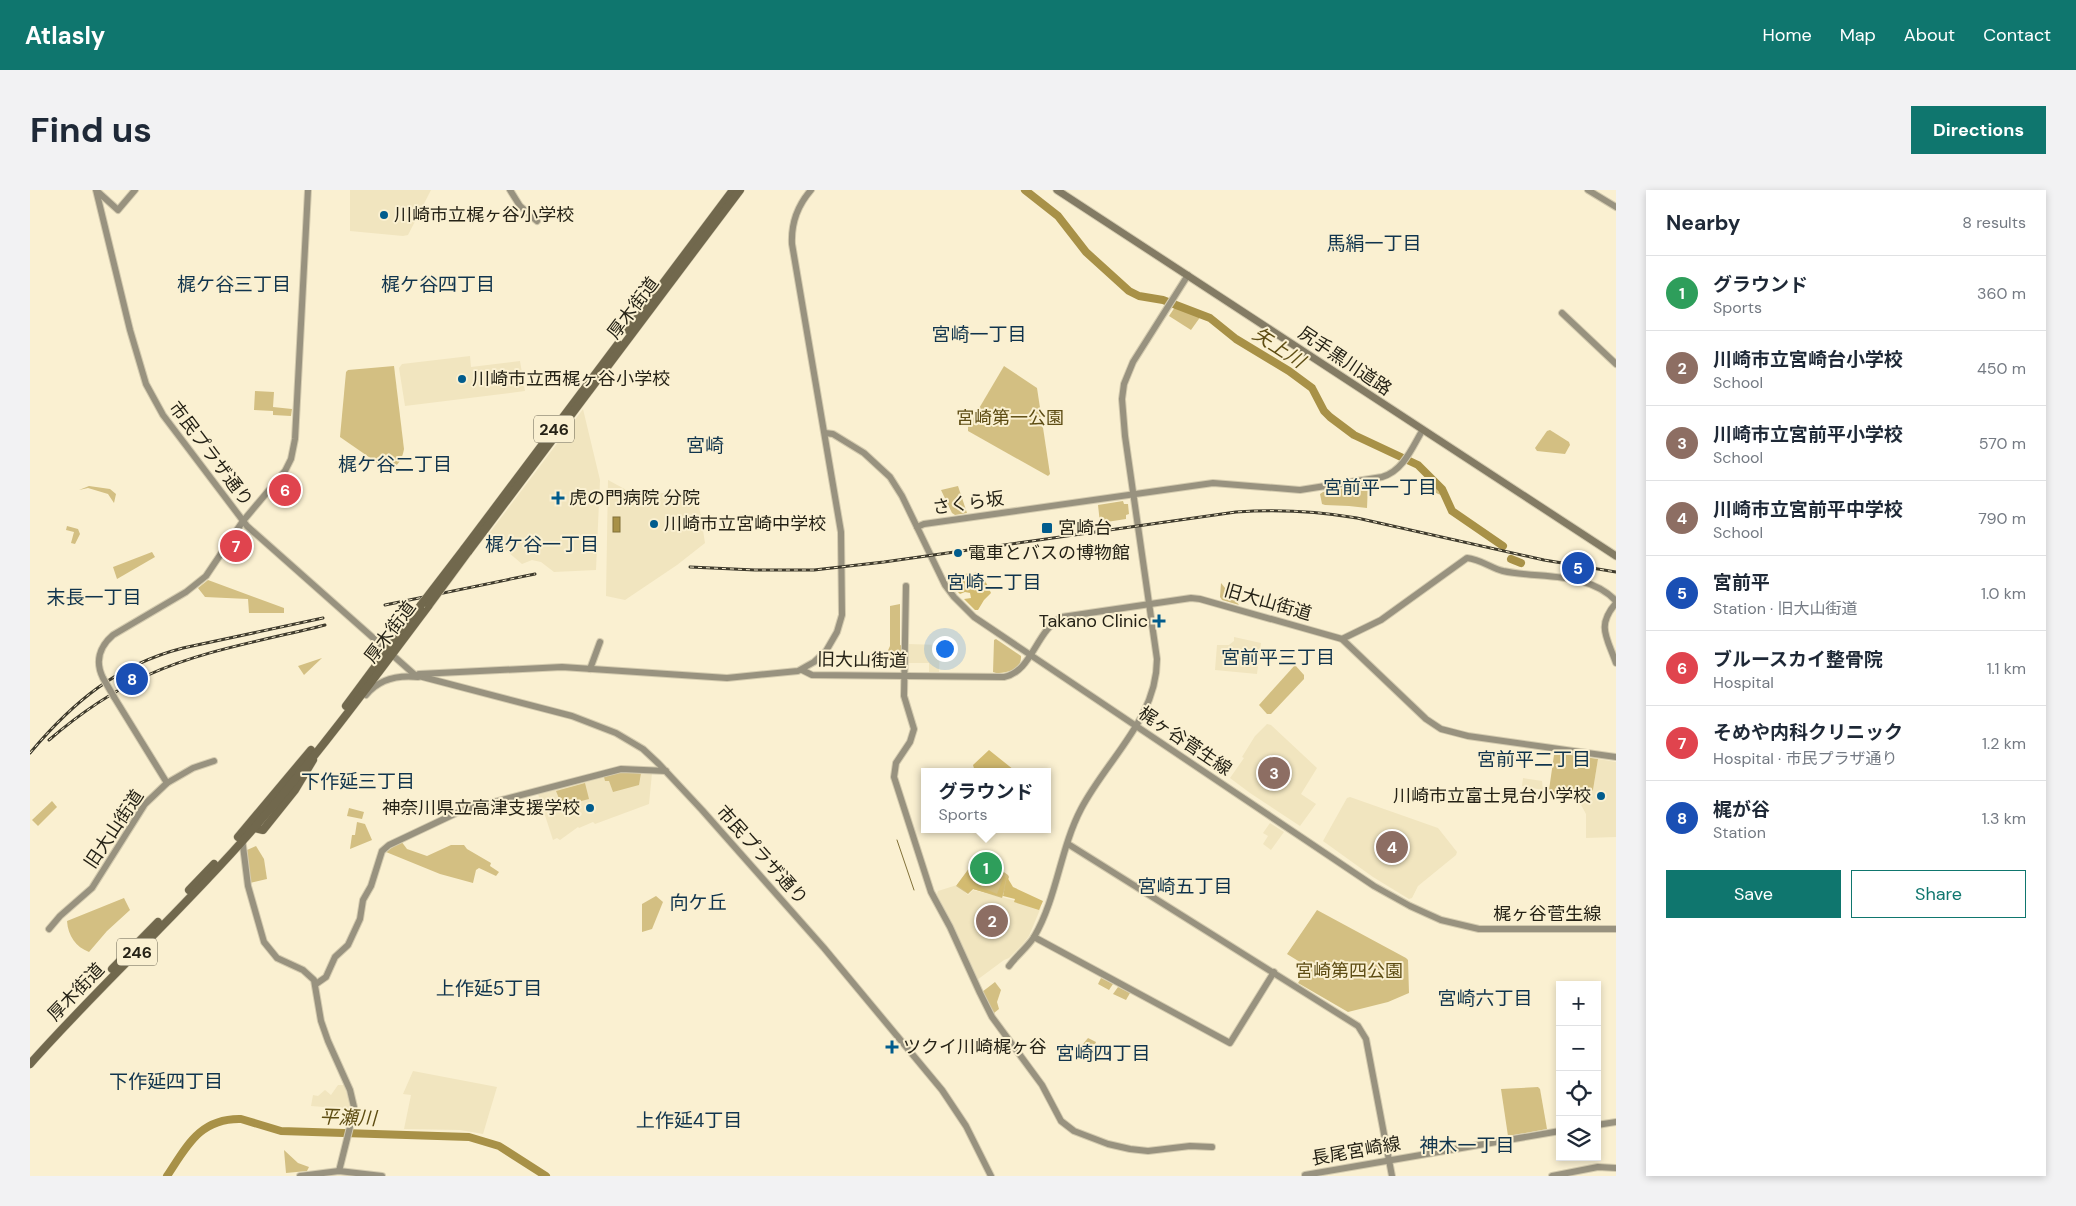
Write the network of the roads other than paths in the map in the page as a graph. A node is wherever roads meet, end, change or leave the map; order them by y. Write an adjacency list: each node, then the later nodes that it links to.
1 (135, 190): 10 (street)
2 (308, 190): 22 (street)
3 (510, 190): 12 (street)
4 (733, 190): 15 (highway, 厚木街道 / 246)
5 (740, 190): 15 (highway, 厚木街道 / 246)
6 (745, 190): 17 (highway)
7 (811, 190): 20 (street)
8 (1057, 190): 14 (main road, 尻手黒川道路)
9 (1588, 190): 11 (street)
10 (97, 191): 22 (street, 市民プラザ通り)
11 (1616, 207)
12 (537, 221)
13 (686, 246): 17 (highway)
14 (1188, 275): 19 (main road, 尻手黒川道路); 21 (street)
15 (647, 310): 17 (highway, 厚木街道 / 246)
16 (1562, 313): 18 (street)
17 (634, 327): 30 (highway, 厚木街道 / 246, bridge)
18 (1616, 364)
19 (1422, 431): 21 (street, さくら坂); 24 (main road, 尻手黒川道路)
20 (825, 433): 23 (street, 梶ヶ谷菅生線); 33 (street)
21 (1133, 494): 23 (street, さくら坂); 27 (street)
22 (243, 521): 30 (street, 市民プラザ通り); 47 (street, bridge)
23 (917, 527): 31 (street, 梶ヶ谷菅生線)
24 (1616, 556)
25 (906, 586): 39 (street)
26 (1616, 602): 28 (street); 32 (street)
27 (1149, 605): 28 (street, 旧大山街道); 31 (street, 旧大山街道); 43 (street)
28 (1342, 640): 44 (street, 旧大山街道)
29 (600, 642): 34 (street)
30 (390, 653): 35 (street, 市民プラザ通り); 42 (highway, 厚木街道 / 246); 48 (highway, 厚木街道 / 246)
31 (1030, 655): 39 (street, 旧大山街道); 43 (street, 梶ヶ谷菅生線)
32 (1616, 663)
33 (811, 664): 36 (street); 38 (street)
34 (590, 669): 36 (street, 旧大山街道); 37 (street, 旧大山街道)
35 (409, 670): 37 (street); 40 (street, 市民プラザ通り)
36 (802, 670): 38 (street, 旧大山街道)
37 (452, 672): 41 (street)
38 (819, 675): 39 (street, 旧大山街道)
39 (904, 675): 61 (street)
40 (419, 677): 41 (street, 市民プラザ通り); 42 (street, 市民プラザ通り)
41 (444, 684): 46 (street, 市民プラザ通り)
42 (352, 706): 48 (highway, 厚木街道 / 246)
43 (1136, 725): 49 (street); 50 (street, 梶ヶ谷菅生線)
44 (1616, 757)
45 (214, 761): 47 (street, 旧大山街道)
46 (666, 771): 55 (street); 68 (street, 市民プラザ通り)
47 (167, 783): 51 (street, 旧大山街道)
48 (242, 837): 55 (street); 56 (highway, 厚木街道 / 246); 57 (highway, 厚木街道 / 246)
49 (1068, 844): 52 (street); 54 (street)
50 (1616, 928)
51 (49, 929)
52 (1034, 937): 53 (street); 54 (street)
53 (1009, 966)
54 (1274, 972): 62 (street)
55 (316, 984): 64 (street)
56 (30, 1057)
57 (30, 1064)
58 (1616, 1122): 59 (street)
59 (1601, 1124)
60 (1556, 1132): 62 (street, 長尾宮崎線)
61 (1212, 1147)
62 (1390, 1160): 65 (street, 長尾宮崎線); 69 (street)
63 (1616, 1168): 70 (street)
64 (339, 1171): 66 (street); 67 (street)
65 (1305, 1175)
66 (300, 1176)
67 (382, 1176)
68 (991, 1176)
69 (1392, 1176)
70 (1552, 1176)

